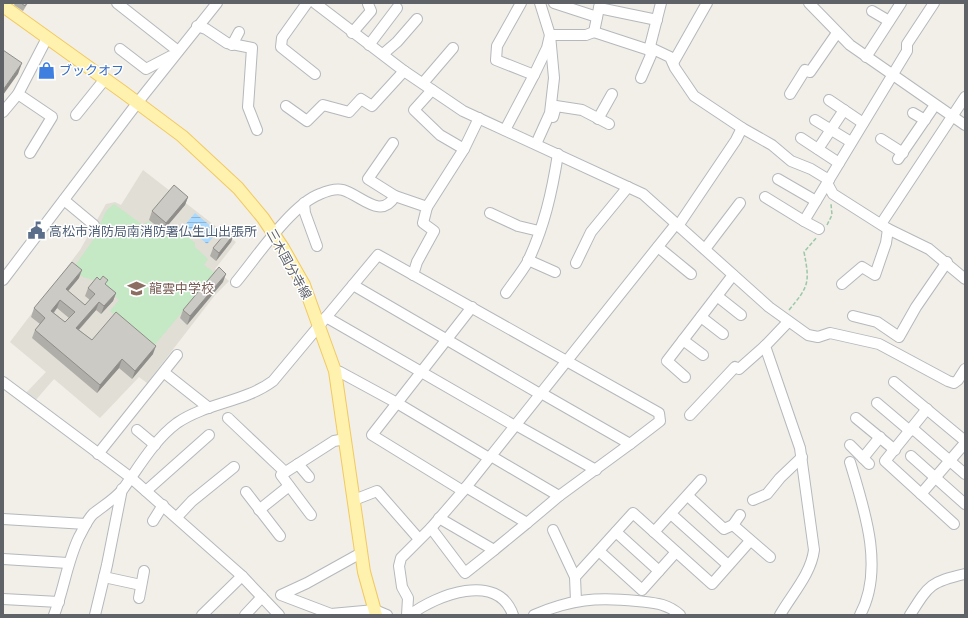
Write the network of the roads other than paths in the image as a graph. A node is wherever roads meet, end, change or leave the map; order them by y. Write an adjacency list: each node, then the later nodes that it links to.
1 (117, 3): 34 (street)
2 (217, 3): 22 (street)
3 (307, 3): 39 (street)
4 (314, 3): 15 (street)
5 (521, 3): 41 (street)
6 (540, 3): 27 (street)
7 (554, 3): 17 (street)
8 (661, 3): 20 (street)
9 (707, 3): 37 (street)
10 (808, 3): 26 (street)
11 (900, 3): 21 (street)
12 (934, 3): 40 (street)
13 (368, 4): 25 (street)
14 (3, 6): 28 (main road, 三木国分寺線)
15 (326, 6): 25 (street)
16 (397, 8): 30 (street)
17 (598, 9): 20 (street); 24 (street)
18 (872, 11): 21 (street)
19 (417, 19): 35 (street)
20 (657, 20): 33 (street)
21 (889, 21): 36 (street)
22 (197, 26): 29 (street); 34 (street)
23 (239, 32): 29 (street)
24 (594, 32): 27 (street); 33 (street)
25 (352, 33): 30 (street)
26 (837, 33): 36 (street); 48 (street)
27 (550, 35): 41 (street); 74 (street)
28 (47, 38): 42 (main road, 三木国分寺線); 46 (street)
29 (232, 45): 68 (street)
30 (369, 45): 35 (street)
31 (453, 48): 44 (street)
32 (120, 49): 34 (street)
33 (650, 49): 37 (street); 43 (street)
34 (176, 53): 51 (street)
35 (383, 54): 38 (street)
36 (866, 57): 40 (street)
37 (672, 63): 66 (street)
38 (404, 71): 44 (street); 53 (street)
39 (315, 74)
40 (892, 75): 52 (street); 63 (street)
41 (534, 76): 69 (street)
42 (105, 78): 51 (main road, 三木国分寺線); 57 (street)
43 (641, 78)
44 (423, 83): 45 (street)
45 (432, 90): 59 (street); 75 (street)
46 (18, 94): 55 (street); 77 (street)
47 (612, 94): 60 (street)
48 (790, 94)
49 (965, 98): 58 (street)
50 (829, 100): 54 (street)
51 (138, 102): 85 (street); 97 (main road, 三木国分寺線)
52 (936, 105): 58 (street); 62 (street)
53 (286, 106)
54 (844, 110): 63 (street); 67 (street)
55 (3, 112)
56 (914, 113): 62 (street)
57 (76, 115)
58 (953, 117): 65 (street); 94 (street)
59 (479, 118): 69 (street); 75 (street)
60 (598, 119): 64 (street); 74 (street)
61 (815, 120): 67 (street)
62 (925, 120): 71 (street)
63 (863, 123): 72 (street)
64 (609, 124)
65 (965, 125)
66 (742, 128): 81 (street); 93 (street)
67 (831, 129): 72 (street); 76 (street)
68 (257, 130)
69 (505, 130): 74 (street)
70 (801, 138): 76 (street)
71 (881, 139)
72 (851, 142): 79 (street)
73 (393, 143): 83 (street)
74 (538, 145): 78 (street)
75 (464, 149): 89 (street)
76 (818, 149): 79 (street)
77 (30, 153)
78 (558, 154): 82 (street); 96 (street)
79 (839, 163): 81 (street)
80 (778, 179): 86 (street)
81 (828, 181): 86 (street); 94 (street)
82 (628, 187): 93 (street); 103 (street)
83 (396, 196): 87 (street); 89 (street)
84 (765, 197): 91 (street)
85 (64, 200): 92 (street); 109 (street)
86 (816, 201): 91 (street)
87 (304, 203): 97 (street); 98 (street)
88 (740, 203): 100 (street)
89 (427, 207): 105 (street)
90 (490, 213): 96 (street)
91 (804, 220): 95 (street)
92 (94, 225)
93 (677, 225): 99 (street); 100 (street)
94 (884, 227): 102 (street); 111 (street)
95 (822, 229)
96 (539, 231): 101 (street)
97 (274, 235): 110 (street); 120 (main road, 三木国分寺線)
98 (317, 246)
99 (658, 247): 106 (street); 127 (street)
100 (705, 249): 107 (street)
101 (528, 260): 104 (street); 113 (street)
102 (946, 262): 108 (street); 117 (street)
103 (576, 263)
104 (555, 272)
105 (413, 274): 112 (street); 115 (street)
106 (691, 274)
107 (733, 275): 114 (street); 119 (street)
108 (965, 279)
109 (3, 280)
110 (236, 282)
111 (842, 284)
112 (353, 285): 120 (street); 122 (street)
113 (506, 293)
114 (717, 296): 116 (street); 118 (street)
115 (472, 308): 122 (street); 127 (street)
116 (741, 315)
117 (853, 316)
118 (701, 317): 121 (street); 123 (street)
119 (785, 320): 124 (street); 128 (street)
120 (323, 321): 129 (main road, 三木国分寺線); 130 (street); 138 (street)
121 (723, 334)
122 (447, 339): 130 (street); 135 (street)
123 (683, 340): 126 (street); 132 (street)
124 (765, 346): 140 (street); 157 (street)
125 (177, 355): 154 (street)
126 (703, 355)
127 (566, 361): 135 (street); 150 (street)
128 (965, 369)
129 (335, 371): 136 (street); 148 (main road, 三木国分寺線)
130 (422, 372): 136 (street); 143 (street)
131 (166, 374): 138 (street)
132 (685, 377)
133 (3, 382): 154 (street)
134 (894, 382): 139 (street)
135 (541, 394): 143 (street); 150 (street)
136 (397, 403): 156 (street); 170 (street)
137 (877, 403): 145 (street)
138 (209, 408): 151 (street)
139 (927, 410): 145 (street); 149 (street)
140 (690, 415)
141 (228, 418): 163 (street)
142 (856, 418): 147 (street)
143 (515, 426): 156 (street); 162 (street)
144 (137, 430): 151 (street)
145 (911, 430): 153 (street); 158 (street)
146 (209, 435): 172 (street)
147 (880, 437): 152 (street); 153 (street)
148 (345, 440): 160 (street); 177 (main road, 三木国分寺線)
149 (965, 442): 158 (street)
150 (630, 444): 162 (street)
151 (155, 445): 165 (street)
152 (850, 445)
153 (894, 450): 174 (street)
154 (98, 454): 165 (street)
155 (911, 456): 167 (street)
156 (490, 457): 170 (street); 175 (street)
157 (802, 457): 178 (street); 234 (street)
158 (950, 461): 164 (street); 167 (street)
159 (850, 462): 235 (street)
160 (298, 464): 163 (street); 166 (street)
161 (234, 467): 185 (street)
162 (596, 470): 175 (street)
163 (285, 472): 169 (street)
164 (965, 474)
165 (130, 477): 171 (street); 172 (street)
166 (309, 477)
167 (935, 478): 174 (street); 179 (street)
168 (701, 480): 176 (street)
169 (289, 486): 181 (street); 183 (street)
170 (465, 489): 186 (street); 189 (street)
171 (122, 490): 190 (street); 213 (street)
172 (146, 491): 180 (street)
173 (246, 492): 181 (street)
174 (921, 494): 191 (street)
175 (559, 496): 189 (street)
176 (688, 496): 182 (street); 192 (street)
177 (354, 500): 198 (street); 203 (main road, 三木国分寺線)
178 (753, 500)
179 (965, 504)
180 (163, 505): 185 (street); 188 (street)
181 (259, 510): 197 (street)
182 (671, 514): 196 (street); 207 (street)
183 (310, 515)
184 (740, 515): 192 (street)
185 (177, 517): 211 (street)
186 (439, 518): 193 (street); 200 (street)
187 (3, 519): 190 (street)
188 (153, 521)
189 (527, 523): 200 (street)
190 (86, 524): 206 (street)
191 (954, 524)
192 (733, 525): 199 (street)
193 (431, 528): 198 (street); 200 (street)
194 (553, 530): 212 (street)
195 (616, 532): 196 (street); 201 (street); 209 (street)
196 (654, 532): 202 (street)
197 (280, 536)
198 (419, 539): 229 (street)
199 (750, 540): 204 (street); 207 (street)
200 (494, 550)
201 (599, 551): 212 (street); 215 (street)
202 (676, 552): 207 (street); 209 (street)
203 (361, 553): 222 (main road, 三木国分寺線); 222 (street)
204 (770, 557)
205 (3, 559): 206 (street)
206 (68, 563): 221 (street)
207 (728, 565)
208 (144, 571): 214 (street)
209 (659, 571): 215 (street)
210 (965, 574): 236 (street)
211 (242, 576): 216 (street); 226 (street)
212 (575, 577): 219 (street)
213 (104, 578): 214 (street); 225 (street)
214 (141, 585): 217 (street)
215 (642, 590): 220 (street)
216 (262, 597): 223 (street); 227 (street)
217 (139, 598)
218 (3, 599): 221 (street)
219 (576, 601): 220 (street); 232 (street)
220 (640, 601): 233 (street)
221 (59, 602): 224 (street)
222 (375, 612): 228 (street)
223 (242, 613)
224 (54, 615)
225 (95, 615)
226 (202, 615)
227 (279, 615)
228 (386, 615)
229 (407, 615)
230 (410, 615): 231 (street)
231 (513, 615)
232 (534, 615)
233 (680, 615)
234 (780, 615)
235 (860, 615)
236 (910, 615)

